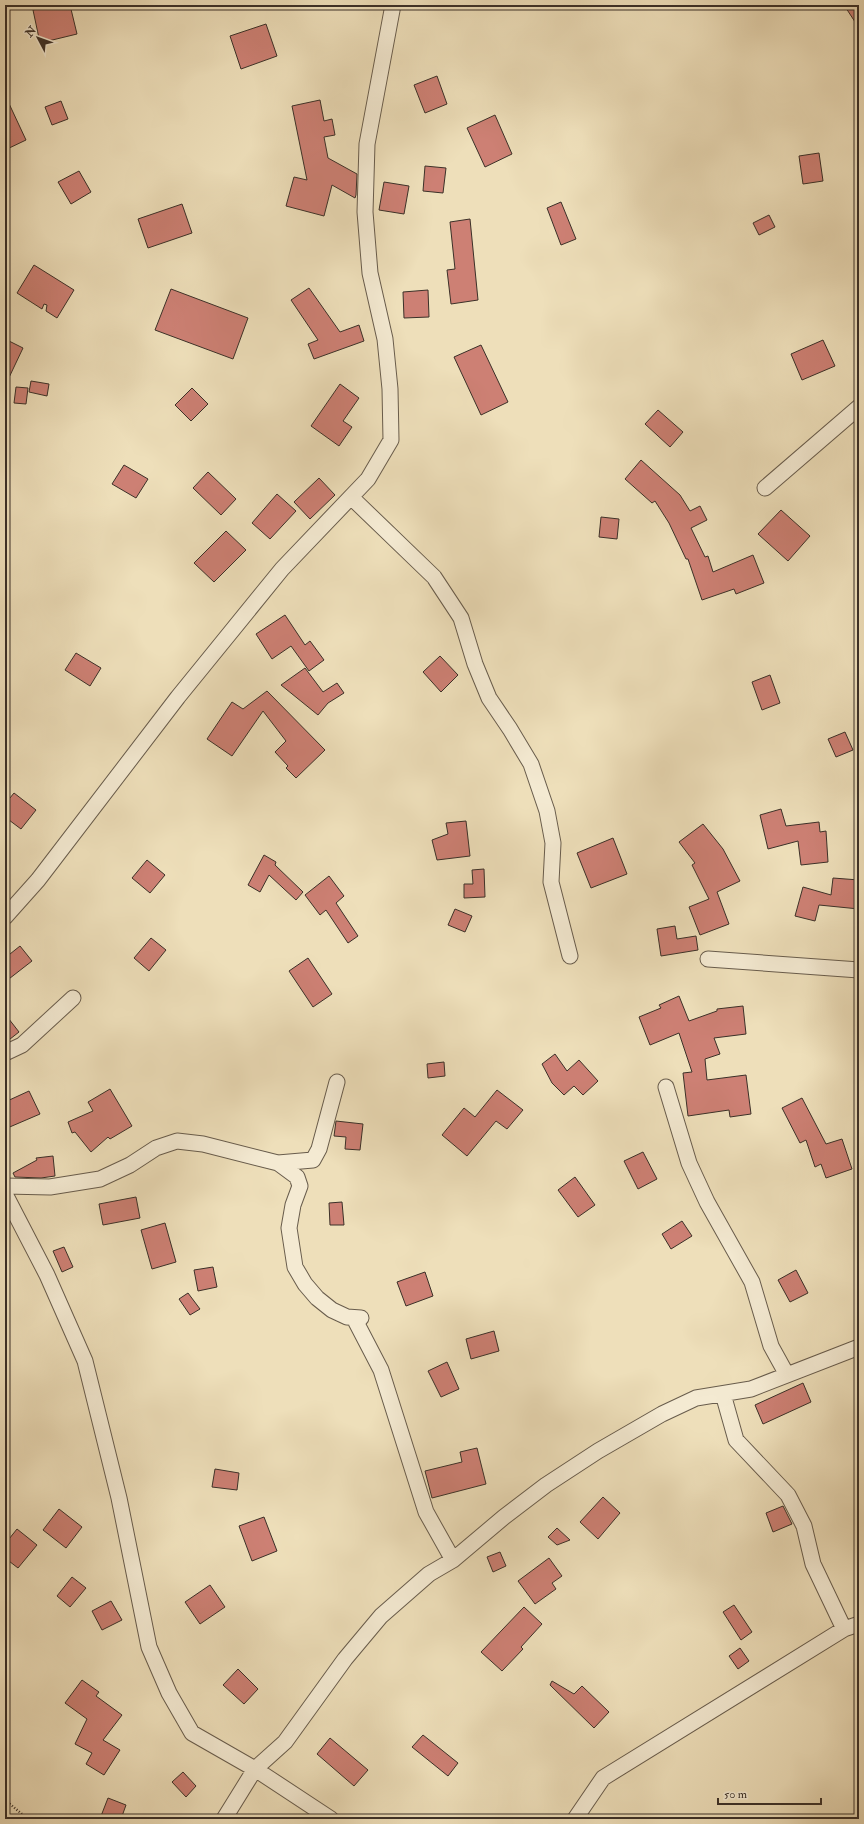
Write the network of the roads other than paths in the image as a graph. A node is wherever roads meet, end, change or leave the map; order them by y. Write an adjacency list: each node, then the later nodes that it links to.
1 (393, 5): 4 (street)
2 (859, 407): 3 (street)
3 (765, 488)
4 (351, 497): 5 (street); 6 (street)
5 (5, 917)
6 (570, 956)
7 (708, 959): 8 (street)
8 (859, 970)
9 (73, 998): 10 (street)
10 (5, 1053)
11 (337, 1082): 13 (street)
12 (666, 1087): 17 (street)
13 (278, 1163): 14 (street); 19 (street)
14 (5, 1186)
15 (5, 1194): 22 (street)
16 (859, 1348): 17 (street)
17 (787, 1375): 18 (street)
18 (723, 1394): 19 (street); 21 (street)
19 (453, 1560): 22 (street)
20 (859, 1624): 21 (street)
21 (844, 1629): 25 (street)
22 (255, 1769): 23 (street); 24 (street)
23 (224, 1819)
24 (331, 1819)
25 (575, 1819)

